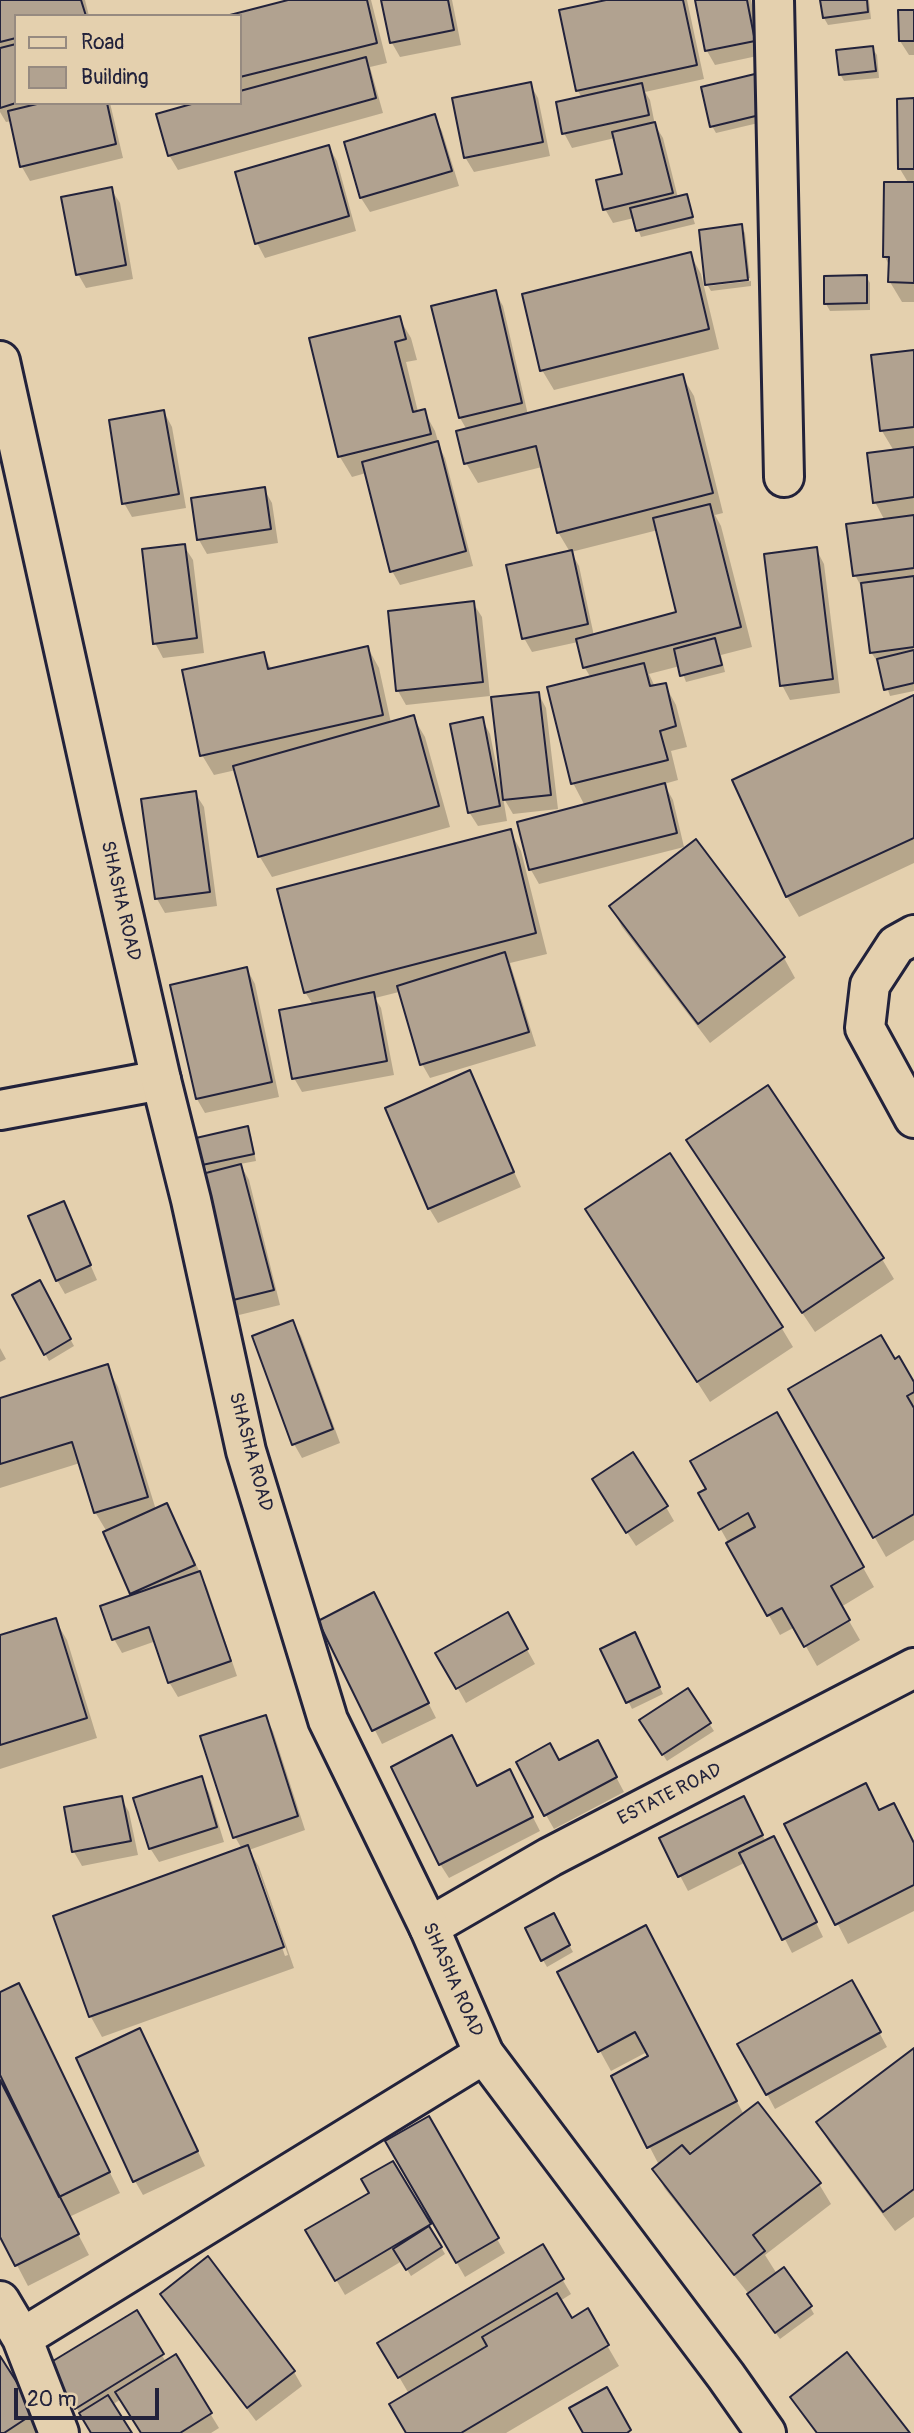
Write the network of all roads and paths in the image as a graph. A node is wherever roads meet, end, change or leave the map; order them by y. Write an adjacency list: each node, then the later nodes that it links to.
1 (774, 0): 3 (street)
2 (0, 361): 5 (street, SHASHA ROAD)
3 (784, 477)
4 (914, 935): 7 (street)
5 (161, 1080): 6 (street); 9 (street, SHASHA ROAD)
6 (0, 1110)
7 (914, 1118)
8 (914, 1668): 9 (street, ESTATE ROAD)
9 (429, 1927): 10 (street, SHASHA ROAD)
10 (484, 2053): 12 (street); 14 (street, SHASHA ROAD)
11 (0, 2301): 12 (street)
12 (22, 2338): 13 (street)
13 (59, 2433)
14 (766, 2433)

